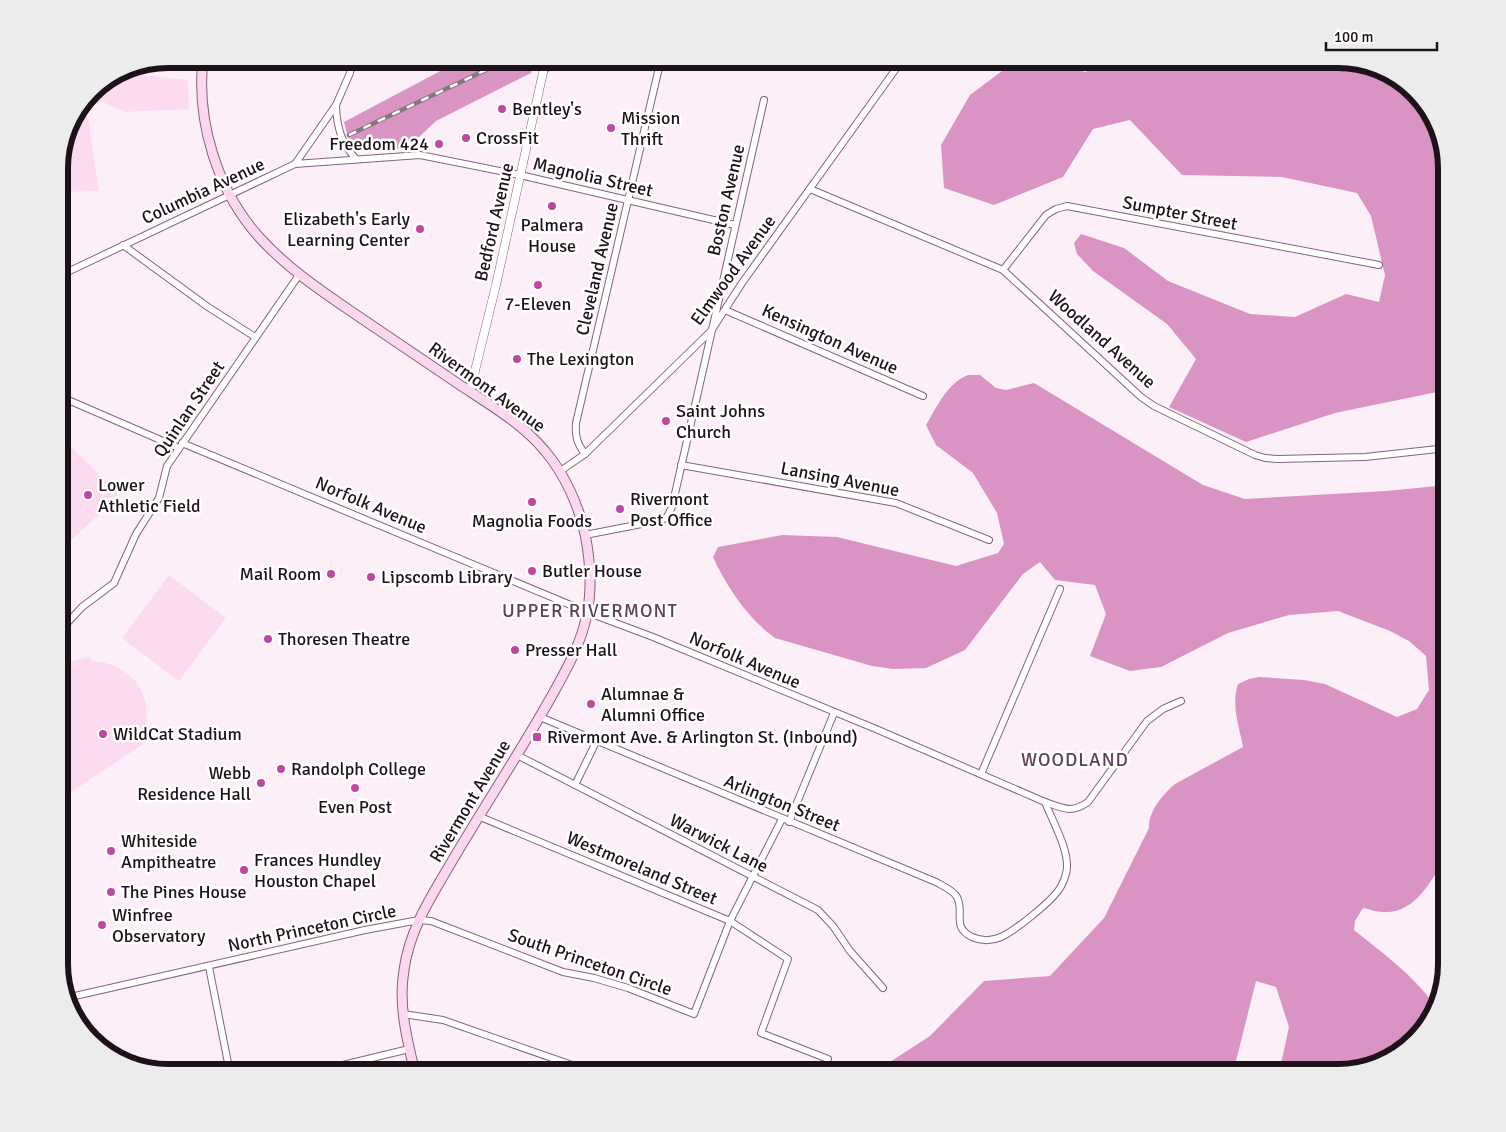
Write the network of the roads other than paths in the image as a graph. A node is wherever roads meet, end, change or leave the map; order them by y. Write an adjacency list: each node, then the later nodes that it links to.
1 (897, 67): 12 (street, Elmwood Avenue)
2 (203, 68): 13 (main road, Rivermont Avenue)
3 (351, 68): 8 (street)
4 (547, 68): 6 (street)
5 (659, 68): 14 (street, Cleveland Avenue)
6 (544, 70): 11 (street, Bedford Avenue)
7 (764, 100): 15 (street, Boston Avenue)
8 (336, 105): 9 (street); 10 (street)
9 (356, 159): 10 (street, Magnolia Street); 11 (street, Magnolia Street)
10 (295, 164): 13 (street, Columbia Avenue)
11 (520, 175): 14 (street, Magnolia Street); 24 (street, Bedford Avenue)
12 (810, 189): 18 (street, Woodland Avenue); 21 (street, Elmwood Avenue)
13 (230, 194): 16 (street, Columbia Avenue); 20 (main road, Rivermont Avenue)
14 (628, 200): 15 (street, Magnolia Street); 29 (street, Cleveland Avenue)
15 (735, 225): 22 (street, Boston Avenue)
16 (123, 245): 19 (street, Columbia Avenue); 23 (street)
17 (1379, 265): 18 (street, Sumpter Street)
18 (1004, 270): 28 (street, Woodland Avenue)
19 (68, 272)
20 (299, 276): 23 (street, Quinlan Street); 24 (main road, Rivermont Avenue)
21 (725, 310): 22 (street, Elmwood Avenue); 25 (street, Kensington Avenue)
22 (711, 331): 29 (street, Elmwood Avenue); 30 (street, Boston Avenue)
23 (255, 338): 27 (street, Quinlan Street)
24 (470, 391): 31 (main road, Rivermont Avenue)
25 (923, 396)
26 (68, 400): 27 (street, Norfolk Avenue)
27 (180, 446): 35 (street, Norfolk Avenue); 36 (street, Quinlan Street)
28 (1438, 449)
29 (585, 454): 31 (street, Elmwood Avenue)
30 (681, 465): 32 (street, Boston Avenue); 33 (street, Lansing Avenue)
31 (559, 472): 32 (main road, Rivermont Avenue)
32 (585, 534): 35 (main road, Rivermont Avenue)
33 (989, 540)
34 (1060, 589): 42 (street)
35 (587, 612): 38 (street, Norfolk Avenue); 39 (main road, Rivermont Avenue)
36 (68, 622)
37 (1181, 702): 44 (street, Norfolk Avenue)
38 (834, 713): 42 (street, Norfolk Avenue); 46 (street)
39 (540, 717): 40 (street, Arlington Street); 41 (main road, Rivermont Avenue)
40 (596, 742): 43 (street); 46 (street, Arlington Street)
41 (517, 754): 43 (street, Warwick Lane); 45 (main road, Rivermont Avenue)
42 (981, 774): 44 (street, Norfolk Avenue)
43 (575, 785): 47 (street, Warwick Lane)
44 (1045, 802): 46 (street, Arlington Street)
45 (478, 816): 48 (main road, Rivermont Avenue); 49 (street, Westmoreland Street)
46 (786, 820): 47 (street)
47 (753, 877): 49 (street); 51 (street, Warwick Lane)
48 (418, 920): 49 (street, South Princeton Circle); 50 (street, North Princeton Circle); 53 (main road, Rivermont Avenue)
49 (730, 921): 55 (street, Westmoreland Street)
50 (209, 967): 52 (street, North Princeton Circle); 56 (street)
51 (883, 988)
52 (73, 997)
53 (403, 1014): 54 (main road, Rivermont Avenue); 59 (street)
54 (409, 1049): 57 (street); 58 (main road, Rivermont Avenue)
55 (828, 1059)
56 (228, 1064)
57 (347, 1064)
58 (413, 1064)
59 (569, 1064)

